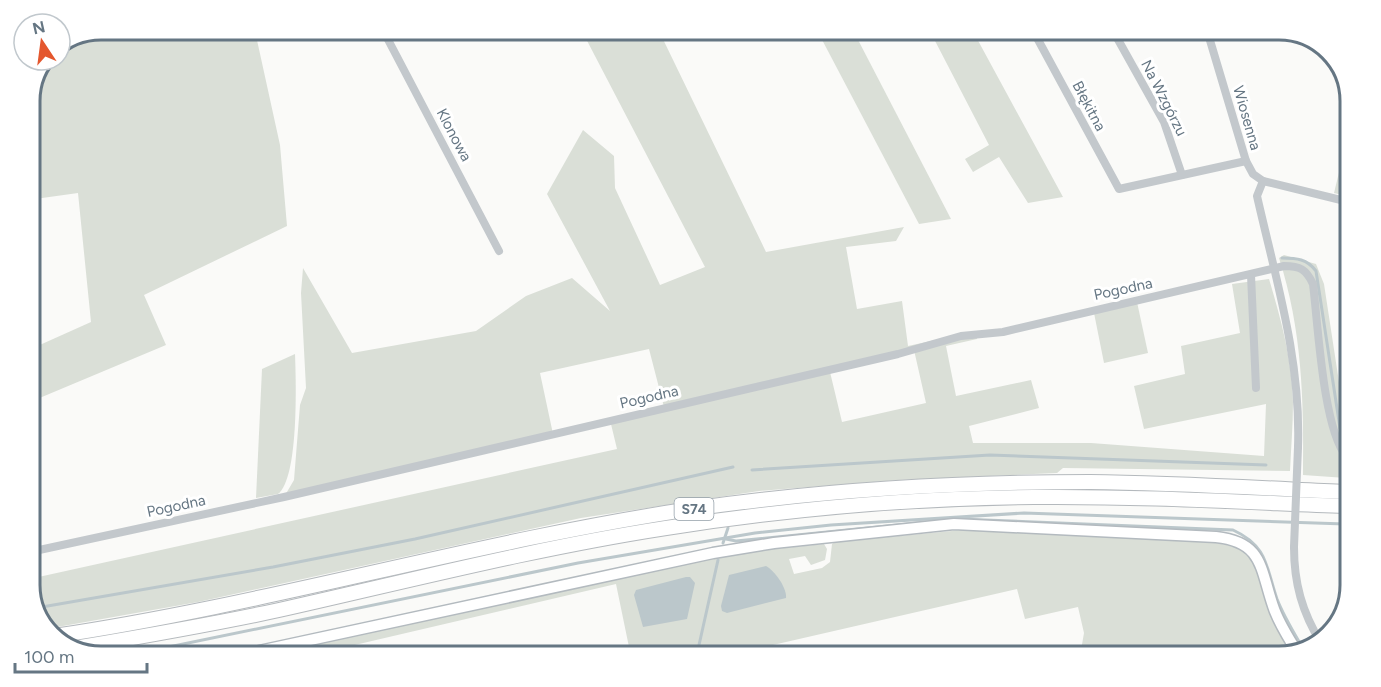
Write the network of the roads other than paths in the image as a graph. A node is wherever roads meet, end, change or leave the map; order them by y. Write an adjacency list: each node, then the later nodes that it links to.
1 (388, 40): 9 (street, Klonowa)
2 (1038, 40): 6 (street, Błękitna)
3 (1118, 40): 6 (street, Na Wzgórzu)
4 (1210, 40): 5 (street, Wiosenna)
5 (1246, 161): 6 (street); 7 (street, Wiosenna)
6 (1182, 175)
7 (1263, 181): 8 (street); 10 (street)
8 (1340, 200)
9 (499, 251)
10 (1274, 270): 11 (street, Pogodna); 13 (street, Pogodna); 18 (street, bridge)
11 (1251, 275): 12 (street); 16 (street, Pogodna)
12 (1256, 388)
13 (1340, 446)
14 (1340, 492): 17 (highway, S74)
15 (1340, 507): 19 (highway, S74)
16 (41, 550)
17 (65, 634)
18 (1316, 634)
19 (90, 645)
20 (1293, 645): 21 (street)
21 (282, 646)

